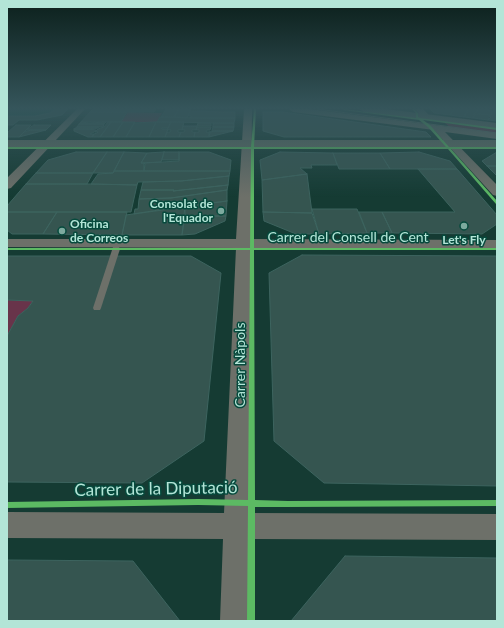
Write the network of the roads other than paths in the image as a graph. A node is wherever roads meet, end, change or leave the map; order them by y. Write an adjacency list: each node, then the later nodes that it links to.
1 (52, 138): 5 (street)
2 (246, 138): 6 (street)
3 (446, 138): 7 (street)
4 (7, 144): 5 (main road)
5 (46, 144): 6 (main road); 9 (street)
6 (246, 144): 7 (main road); 12 (street)
7 (451, 144): 8 (main road); 10 (street)
8 (497, 144)
9 (7, 185)
10 (497, 192)
11 (7, 243): 12 (street, Carrer del Consell de Cent)
12 (244, 244): 13 (street, Carrer del Consell de Cent); 17 (street)
13 (497, 244)
14 (116, 249): 15 (lane)
15 (97, 308)
16 (7, 525): 17 (street)
17 (238, 526): 18 (street); 19 (street)
18 (497, 528)
19 (236, 621)

